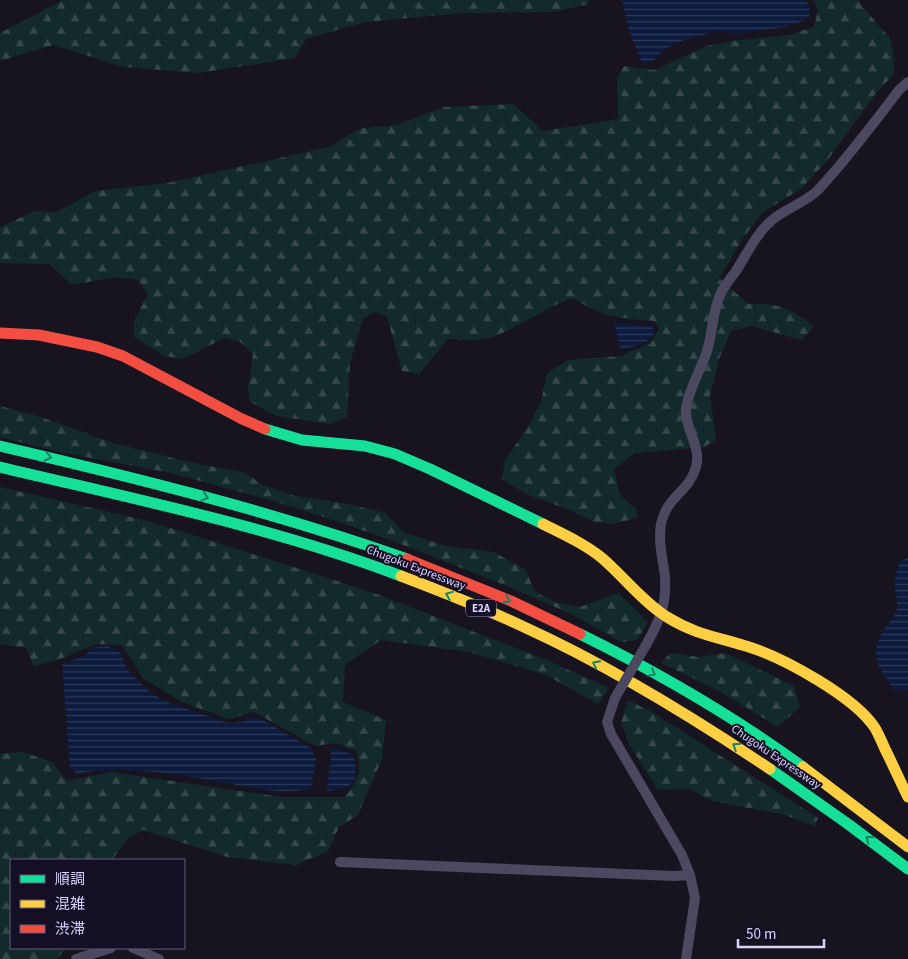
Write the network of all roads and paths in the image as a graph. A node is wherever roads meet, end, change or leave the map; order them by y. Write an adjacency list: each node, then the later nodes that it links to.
1 (908, 82): 5 (street)
2 (0, 333): 5 (main road)
3 (0, 446): 7 (main road, Chugoku Expressway / E2A, one-way to 7)
4 (0, 467): 9 (main road, Chugoku Expressway / E2A, one-way to 4)
5 (662, 614): 6 (main road); 10 (street, bridge)
6 (908, 797)
7 (908, 847)
8 (340, 862): 10 (street)
9 (908, 869)
10 (690, 875): 15 (street)
11 (108, 949): 13 (street)
12 (135, 949): 14 (street)
13 (76, 959)
14 (159, 959)
15 (686, 959)

